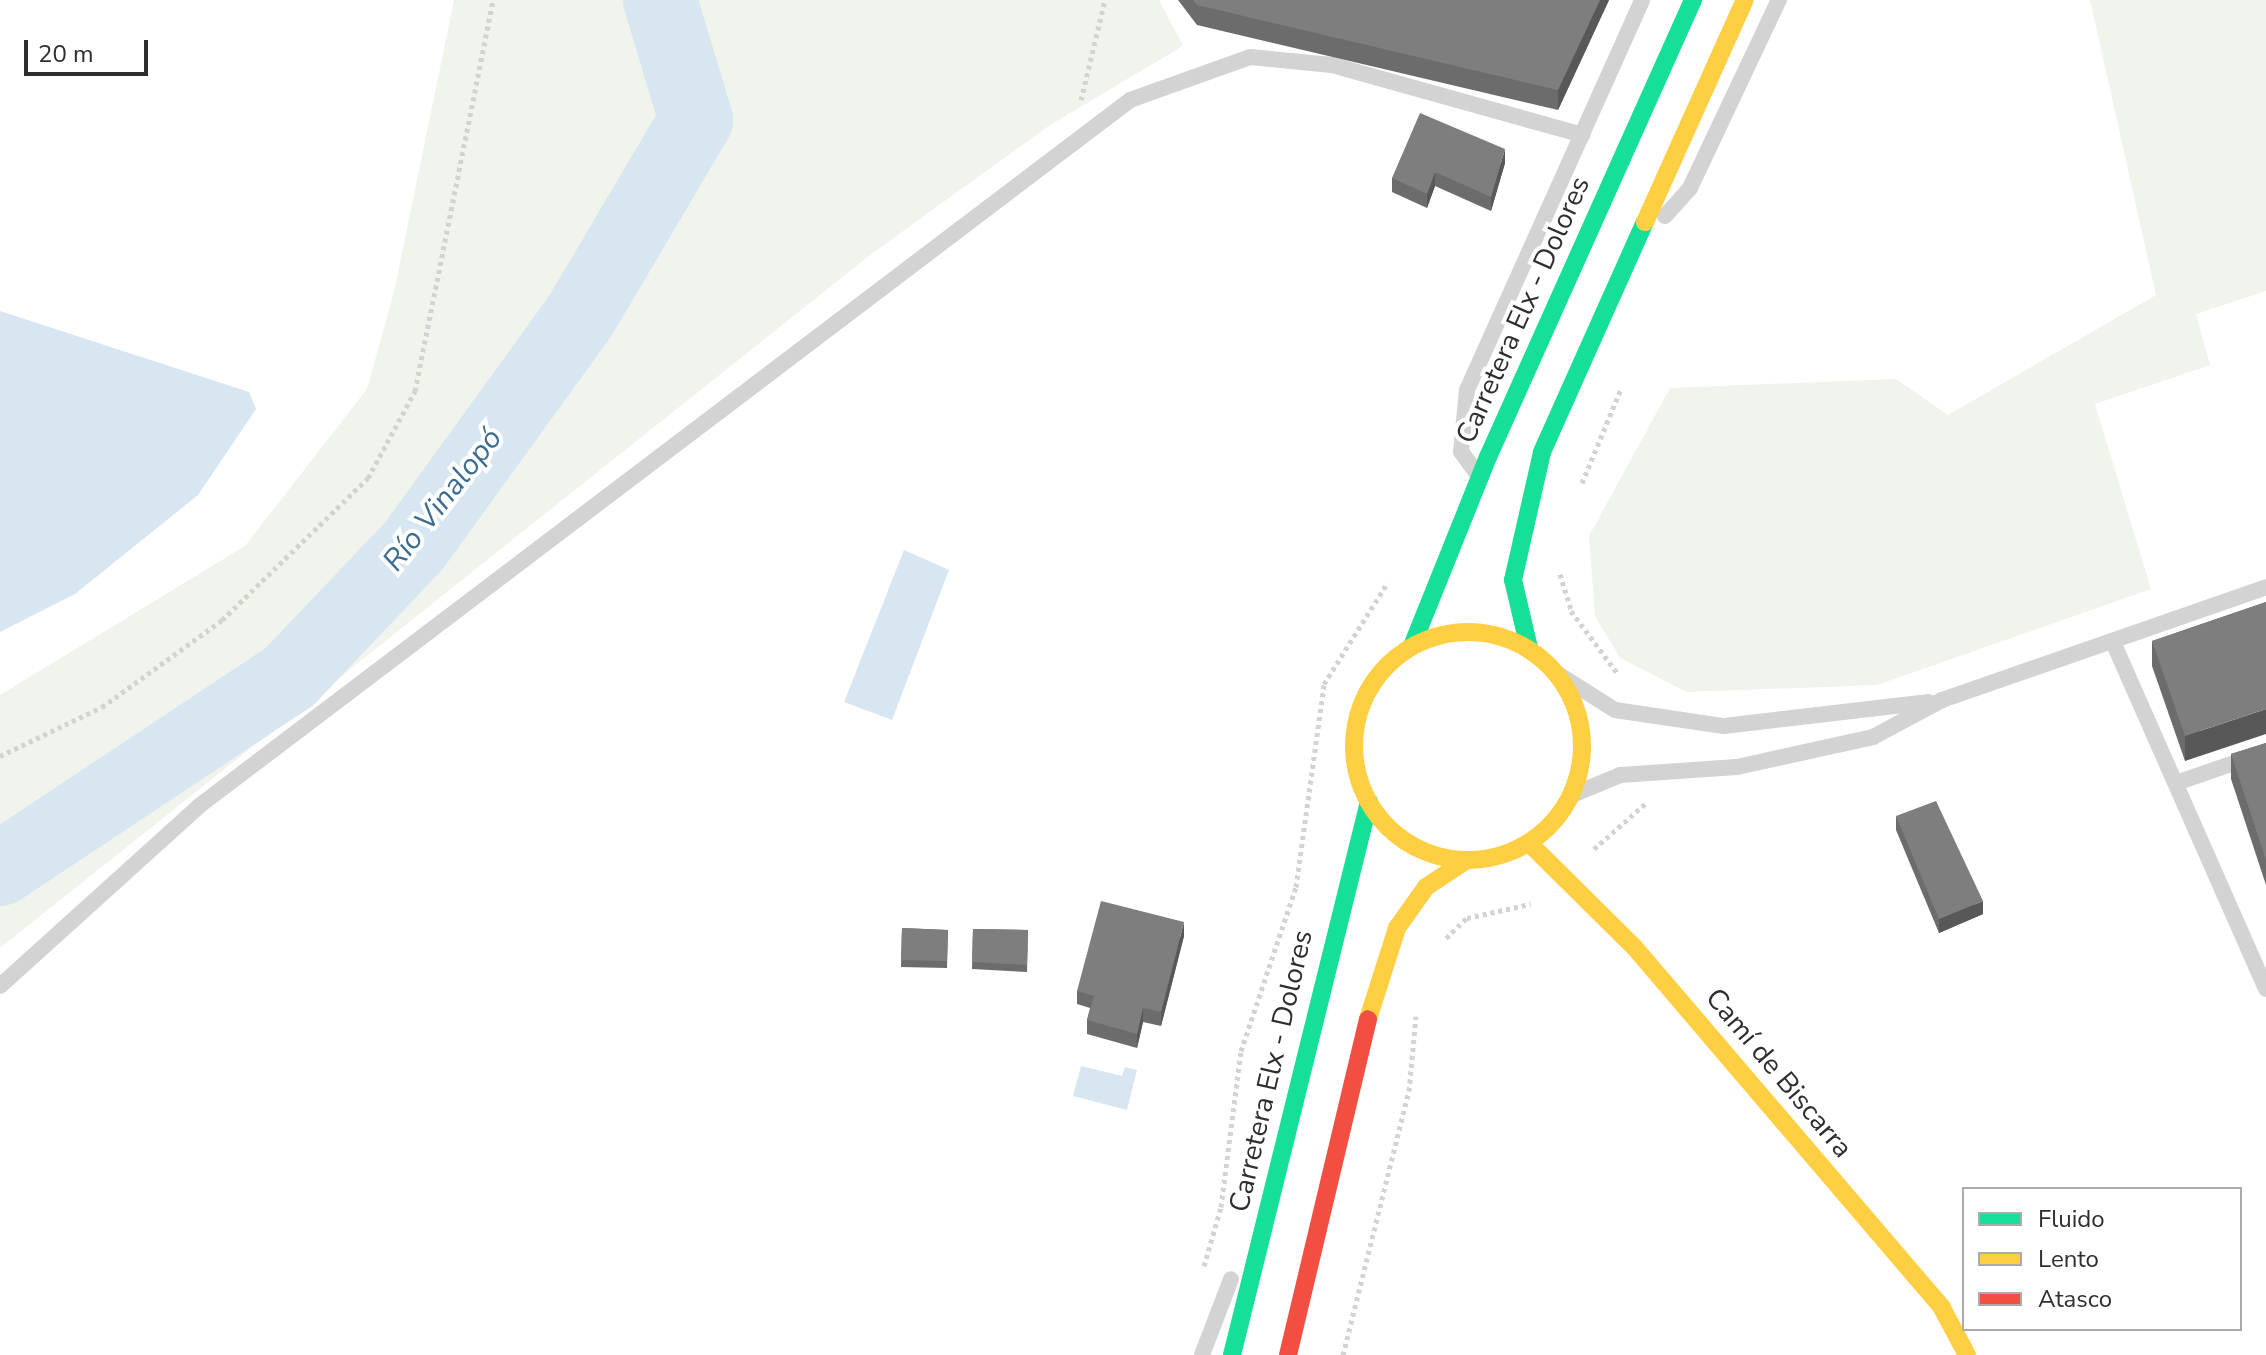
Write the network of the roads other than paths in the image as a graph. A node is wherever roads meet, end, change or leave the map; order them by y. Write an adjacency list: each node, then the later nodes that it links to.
1 (1642, 0): 5 (lane)
2 (1693, 0): 7 (main road, Carretera Elx - Dolores)
3 (1745, 0): 6 (main road)
4 (1779, 0): 6 (lane)
5 (1582, 135): 7 (lane); 20 (lane)
6 (1632, 253): 11 (main road)
7 (1480, 478): 10 (main road, Carretera Elx - Dolores)
8 (2266, 587): 9 (lane)
9 (2113, 642): 13 (lane); 15 (lane)
10 (1412, 646): 11 (main road); 17 (main road)
11 (1529, 648): 12 (main road)
12 (1558, 674): 13 (lane); 16 (main road)
13 (1942, 700): 16 (lane)
14 (2266, 752): 15 (lane)
15 (2176, 783): 21 (lane)
16 (1572, 795): 18 (main road)
17 (1369, 802): 19 (main road); 22 (main road, Carretera Elx - Dolores)
18 (1529, 843): 19 (main road); 26 (main road, Camí de Biscarra)
19 (1467, 860): 23 (main road)
20 (0, 986)
21 (2266, 989)
22 (1275, 1178): 24 (lane); 25 (main road, Carretera Elx - Dolores)
23 (1290, 1350)
24 (1202, 1355)
25 (1232, 1355)
26 (1967, 1355)

